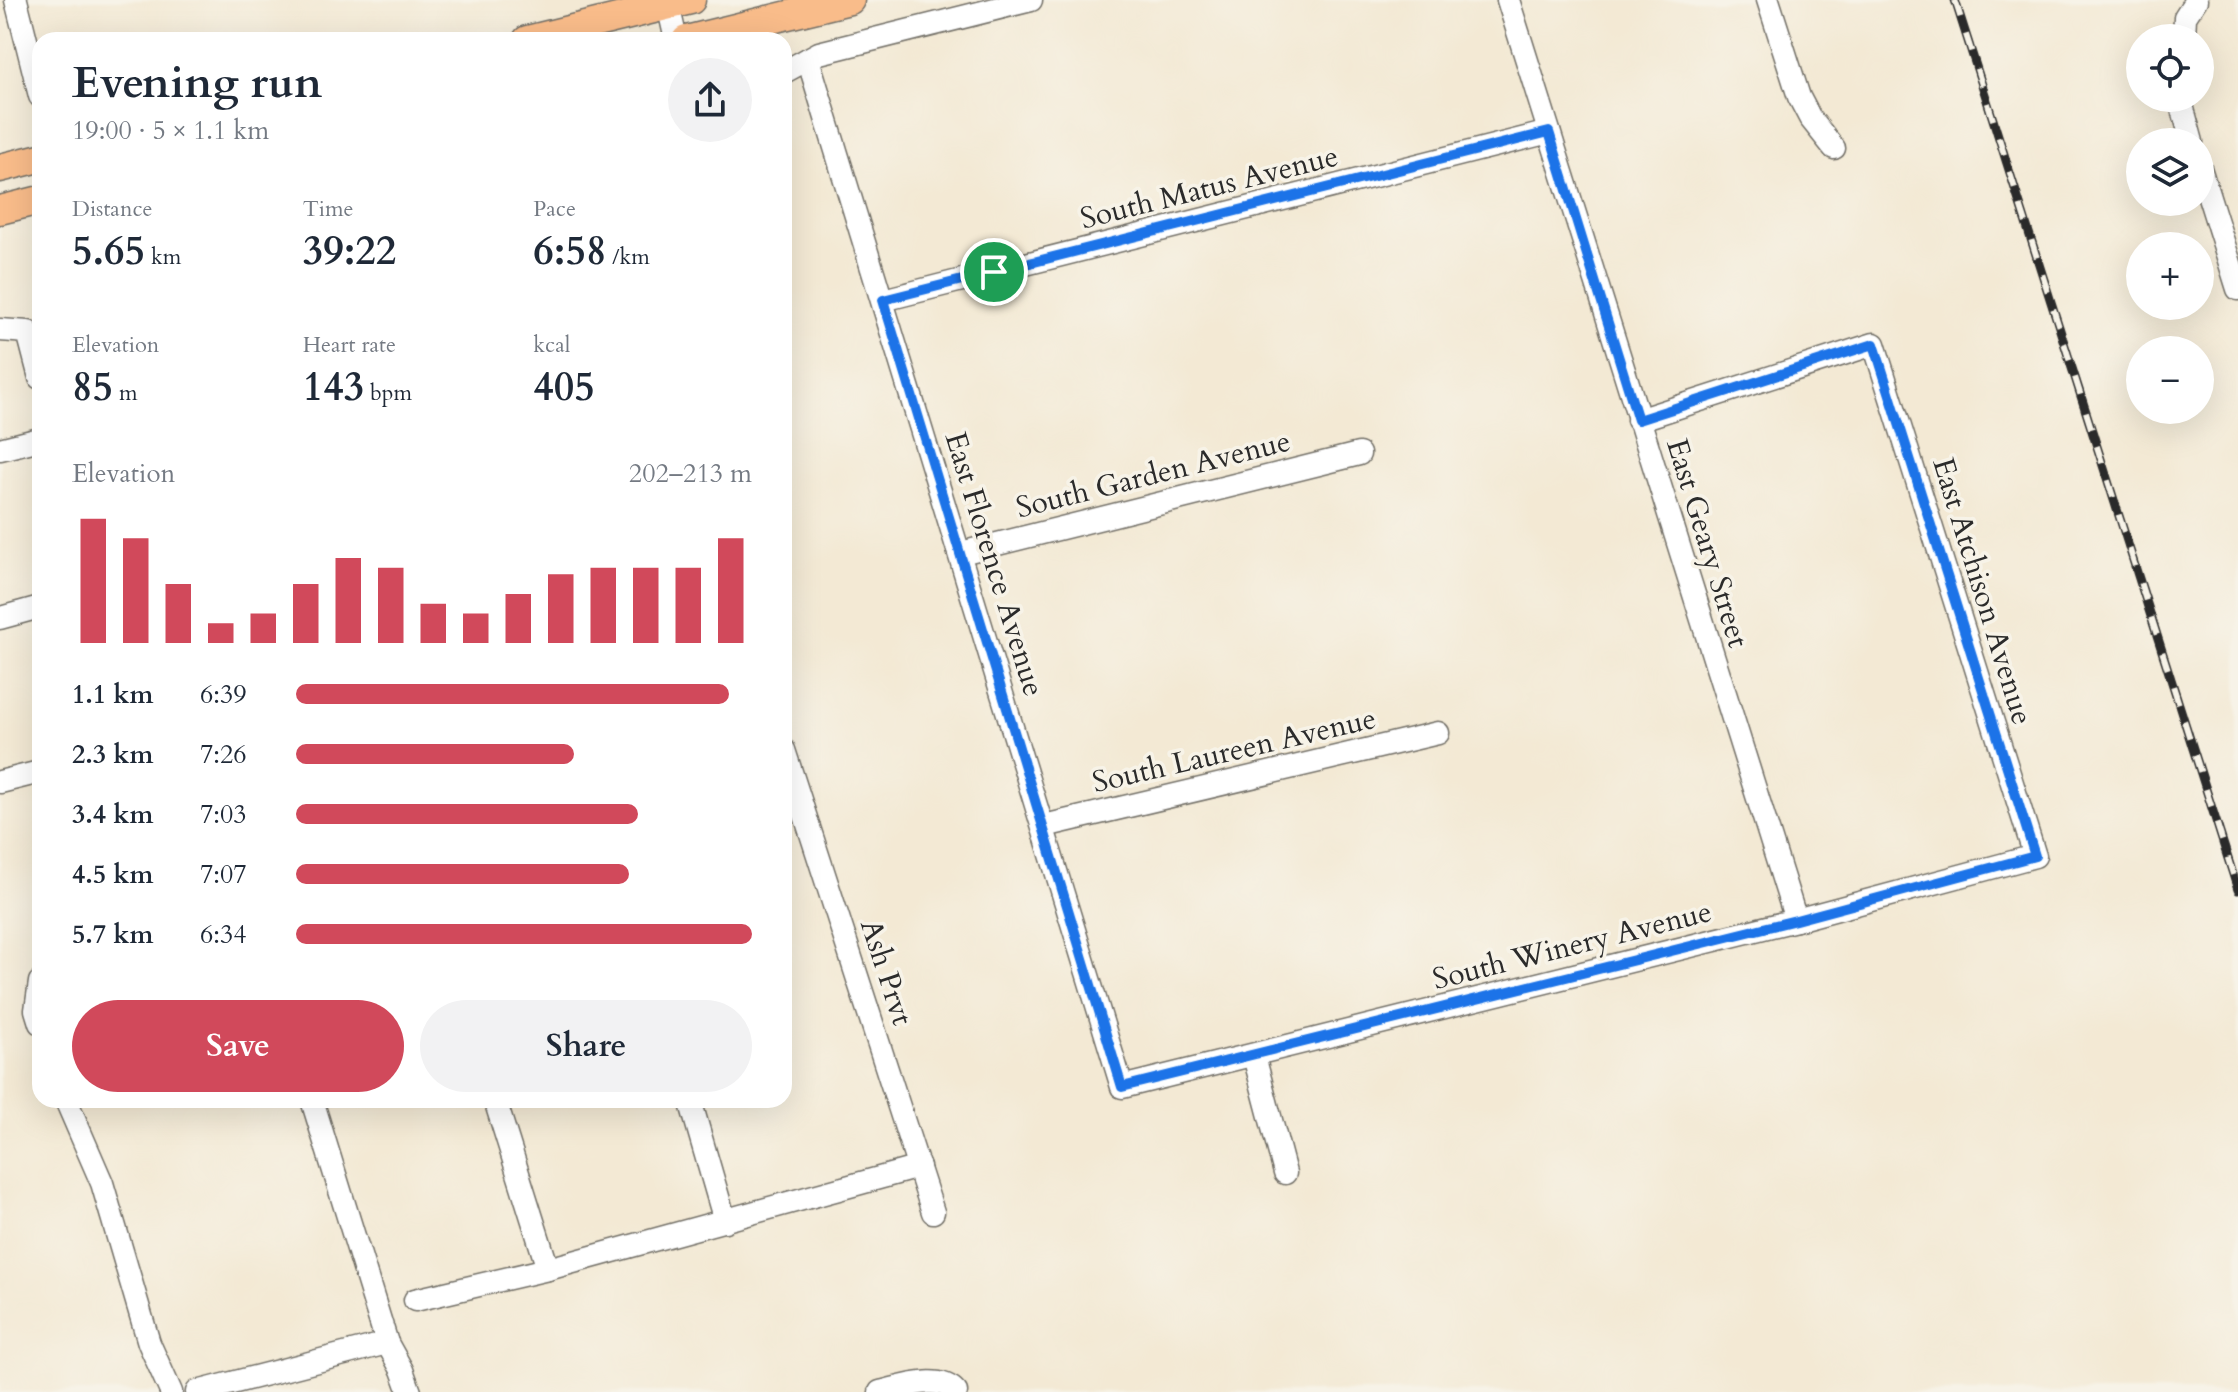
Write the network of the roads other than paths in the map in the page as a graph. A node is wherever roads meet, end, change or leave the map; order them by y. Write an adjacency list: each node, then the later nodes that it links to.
1 (16, 0): 13 (street)
2 (850, 0): 11 (main road)
3 (1031, 0): 12 (street)
4 (1508, 0): 15 (street, East Geary Street)
5 (1768, 0): 16 (street)
6 (2196, 0): 8 (street)
7 (675, 2): 9 (main road); 10 (street)
8 (2185, 24)
9 (558, 32)
10 (676, 32)
11 (719, 32)
12 (808, 59): 14 (street); 23 (street, East Florence Avenue)
13 (32, 64)
14 (792, 68)
15 (1549, 132): 23 (street, South Matus Avenue); 26 (street, East Geary Street)
16 (1834, 148)
17 (32, 160): 18 (main road)
18 (0, 168)
19 (32, 202): 20 (main road)
20 (0, 210)
21 (2214, 213): 22 (street)
22 (2238, 289)
23 (883, 300): 30 (street, East Florence Avenue)
24 (0, 330): 25 (street)
25 (32, 347)
26 (1638, 420): 38 (street, East Atchison Avenue); 39 (street, East Geary Street)
27 (32, 441): 28 (street)
28 (0, 449)
29 (1359, 454): 30 (street, South Garden Avenue)
30 (961, 553): 37 (street, East Florence Avenue)
31 (32, 609): 32 (street)
32 (0, 618)
33 (1438, 733): 37 (street, South Laureen Avenue)
34 (32, 774): 36 (street)
35 (792, 775): 46 (street, Ash Prvt)
36 (0, 782)
37 (1044, 826): 41 (street, East Florence Avenue)
38 (2035, 856): 39 (street, South Winery Avenue)
39 (1796, 920): 40 (street, South Winery Avenue)
40 (1254, 1056): 41 (street, South Winery Avenue); 47 (street)
41 (1122, 1087)
42 (69, 1108): 54 (street)
43 (314, 1108): 52 (street)
44 (498, 1108): 50 (street)
45 (692, 1108): 49 (street)
46 (919, 1167): 48 (street, Ash Prvt); 49 (street)
47 (1285, 1173)
48 (933, 1212)
49 (725, 1221): 50 (street)
50 (548, 1269): 51 (street)
51 (415, 1300)
52 (387, 1343): 55 (street); 56 (street)
53 (954, 1389): 57 (street)
54 (171, 1392)
55 (197, 1392)
56 (410, 1392)
57 (880, 1392)

